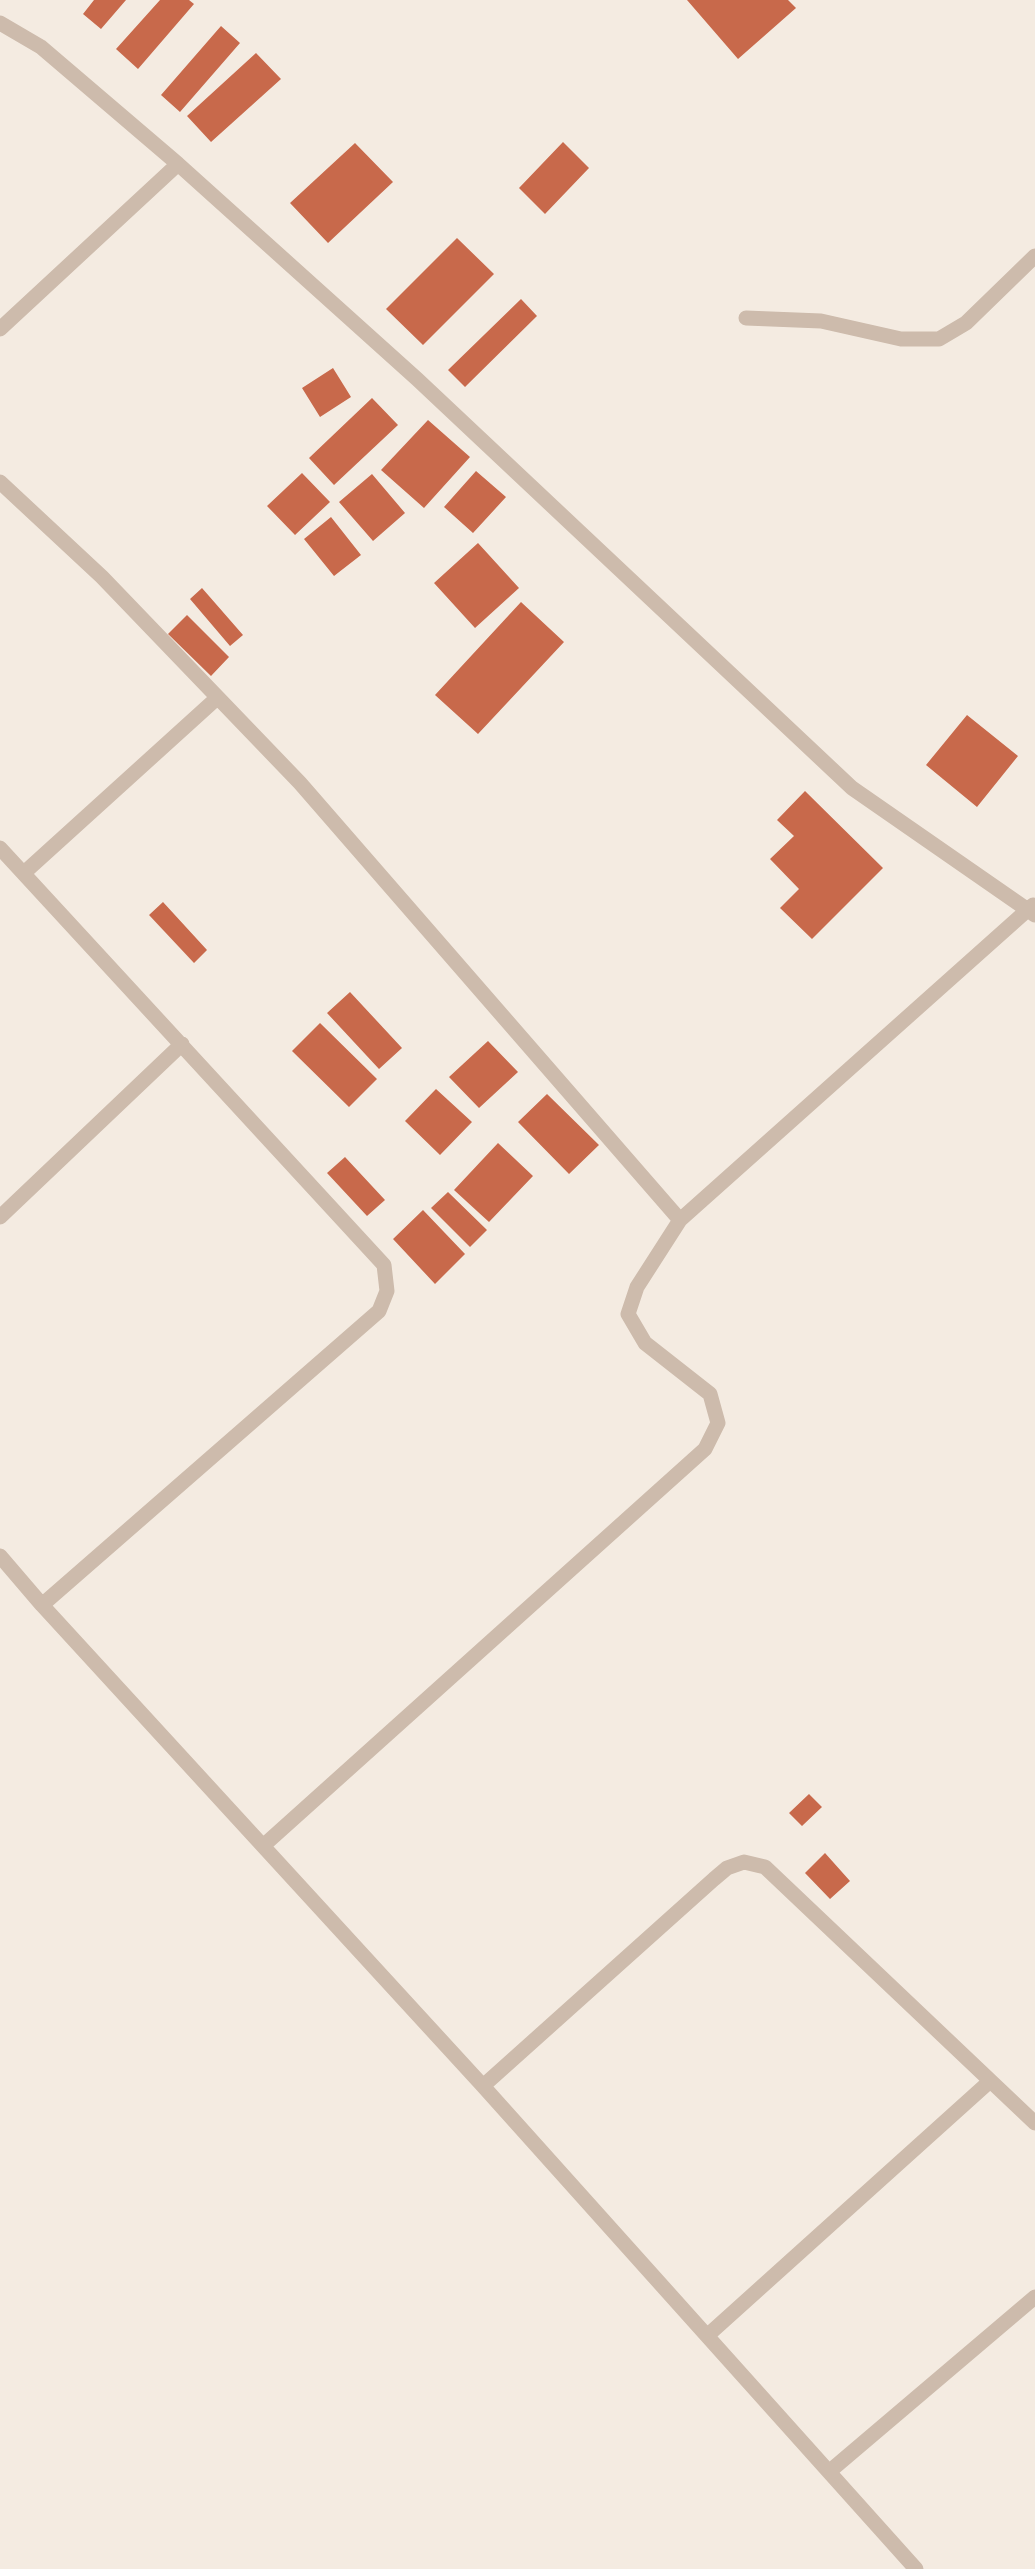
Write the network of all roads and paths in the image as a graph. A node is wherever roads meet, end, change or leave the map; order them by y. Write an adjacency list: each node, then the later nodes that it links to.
1 (0, 23): 2 (street)
2 (177, 164): 5 (street); 10 (street)
3 (1035, 256): 4 (street)
4 (746, 318)
5 (0, 328)
6 (0, 482): 7 (street)
7 (217, 698): 9 (street); 13 (street)
8 (0, 848): 9 (street)
9 (25, 873): 11 (street)
10 (1033, 909): 13 (street)
11 (182, 1044): 12 (street); 15 (street)
12 (0, 1218)
13 (680, 1220): 16 (street)
14 (0, 1556): 15 (street)
15 (42, 1605): 16 (street)
16 (263, 1846): 18 (street)
17 (989, 2082): 18 (street); 19 (street); 21 (street)
18 (483, 2086): 21 (street)
19 (1035, 2123)
20 (1035, 2297): 22 (street)
21 (708, 2335): 22 (street)
22 (830, 2471): 23 (street)
23 (916, 2569)

